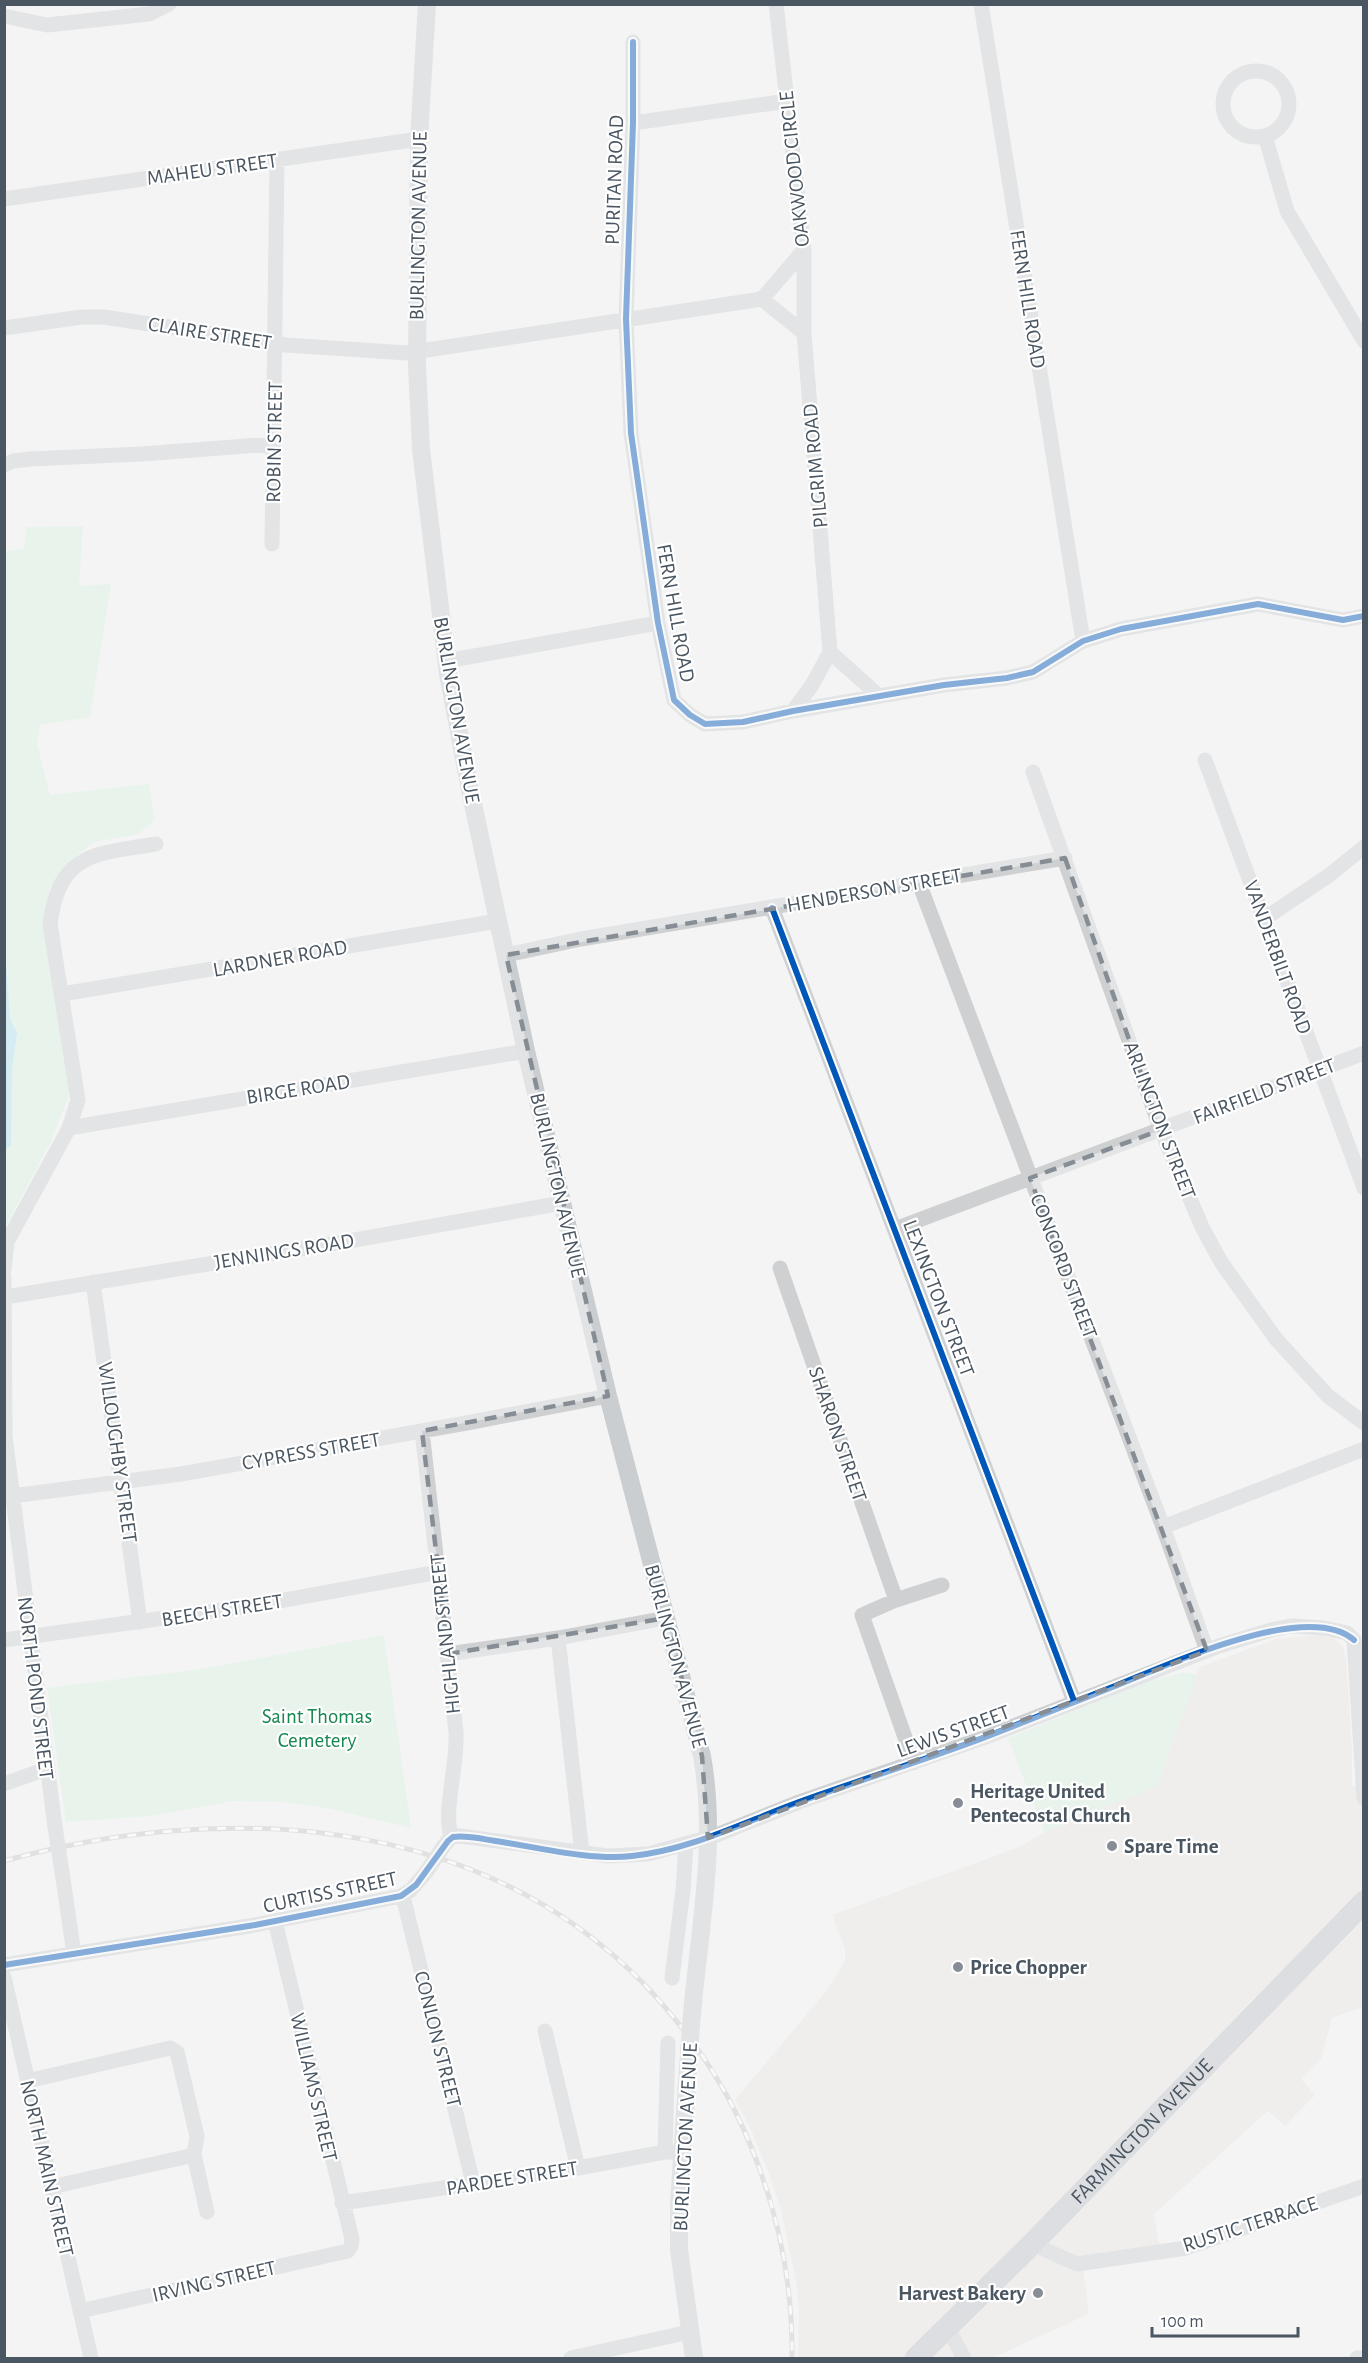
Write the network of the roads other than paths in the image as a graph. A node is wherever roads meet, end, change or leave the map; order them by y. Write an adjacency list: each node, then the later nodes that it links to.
1 (169, 4): 5 (street)
2 (427, 4): 10 (main road, BURLINGTON AVENUE)
3 (776, 4): 7 (street, OAKWOOD CIRCLE)
4 (981, 4): 26 (street, FERN HILL ROAD)
5 (4, 16)
6 (633, 42): 8 (street, PURITAN ROAD)
7 (787, 101): 8 (street); 13 (street, OAKWOOD CIRCLE)
8 (633, 123): 15 (street, PURITAN ROAD)
9 (1265, 136): 9 (street); 18 (street)
10 (419, 139): 11 (street, MAHEU STREET); 20 (main road, BURLINGTON AVENUE)
11 (277, 160): 12 (street, MAHEU STREET); 19 (street, ROBIN STREET)
12 (4, 199)
13 (804, 250): 14 (street); 17 (street, OAKWOOD CIRCLE)
14 (762, 299): 15 (street); 17 (street)
15 (626, 318): 20 (street); 25 (street, FERN HILL ROAD)
16 (4, 328): 19 (street, CLAIRE STREET)
17 (804, 333): 27 (street, PILGRIM ROAD)
18 (1364, 341)
19 (276, 343): 20 (street, CLAIRE STREET); 21 (street, ROBIN STREET)
20 (417, 352): 28 (main road, BURLINGTON AVENUE)
21 (273, 444): 22 (street); 23 (street, ROBIN STREET)
22 (4, 465)
23 (272, 544)
24 (1364, 616): 26 (street)
25 (658, 623): 28 (street); 30 (street, FERN HILL ROAD)
26 (1083, 641): 29 (street, FERN HILL ROAD)
27 (830, 652): 29 (street); 30 (street)
28 (446, 661): 39 (main road, BURLINGTON AVENUE)
29 (879, 696): 30 (street, FERN HILL ROAD)
30 (793, 711)
31 (1204, 760): 38 (street, VANDERBILT ROAD)
32 (1033, 772): 35 (street, ARLINGTON STREET)
33 (156, 844): 41 (street)
34 (1364, 847): 38 (street)
35 (1065, 858): 36 (street, HENDERSON STREET); 46 (street, ARLINGTON STREET)
36 (919, 882): 37 (street, HENDERSON STREET); 47 (street, CONCORD STREET)
37 (772, 908): 40 (street, HENDERSON STREET); 50 (street, LEXINGTON STREET)
38 (1264, 919): 44 (street, VANDERBILT ROAD)
39 (498, 921): 40 (main road, BURLINGTON AVENUE); 41 (street, LARDNER ROAD)
40 (506, 955): 42 (main road, BURLINGTON AVENUE)
41 (62, 994): 45 (street)
42 (526, 1051): 45 (street, BIRGE ROAD); 49 (main road, BURLINGTON AVENUE)
43 (1364, 1053): 44 (street, FAIRFIELD STREET)
44 (1319, 1070): 46 (street, FAIRFIELD STREET); 48 (street, VANDERBILT ROAD)
45 (69, 1128): 52 (street)
46 (1161, 1130): 47 (street, FAIRFIELD STREET); 57 (street, ARLINGTON STREET)
47 (1030, 1178): 50 (street, FAIRFIELD STREET); 62 (street, CONCORD STREET)
48 (1364, 1188)
49 (562, 1203): 54 (street, JENNINGS ROAD); 56 (main road, BURLINGTON AVENUE)
50 (895, 1229): 74 (street, LEXINGTON STREET)
51 (780, 1268): 65 (street, SHARON STREET)
52 (4, 1270)
53 (4, 1277): 55 (street, NORTH POND STREET)
54 (93, 1282): 55 (street, JENNINGS ROAD); 60 (street, WILLOUGHBY STREET)
55 (5, 1296): 61 (street, NORTH POND STREET)
56 (608, 1396): 58 (street, CYPRESS STREET); 66 (main road, BURLINGTON AVENUE)
57 (1364, 1424)
58 (422, 1431): 60 (street, CYPRESS STREET); 63 (street, HIGHLAND STREET)
59 (1364, 1449): 62 (street)
60 (122, 1482): 61 (street, CYPRESS STREET); 67 (street, WILLOUGHBY STREET)
61 (8, 1496): 68 (street, NORTH POND STREET)
62 (1163, 1527): 72 (street, CONCORD STREET)
63 (438, 1572): 67 (street, BEECH STREET); 73 (street, HIGHLAND STREET)
64 (942, 1585): 65 (street)
65 (896, 1600): 75 (street)
66 (666, 1618): 69 (street); 80 (main road, BURLINGTON AVENUE)
67 (140, 1622): 68 (street, BEECH STREET)
68 (29, 1637): 71 (street, BEECH STREET); 76 (street, NORTH POND STREET)
69 (558, 1638): 73 (street); 83 (street)
70 (1359, 1638): 72 (street, LEWIS STREET); 77 (street)
71 (4, 1640)
72 (1207, 1651): 74 (street, LEWIS STREET)
73 (448, 1654): 81 (street, HIGHLAND STREET)
74 (1074, 1701): 75 (street, LEWIS STREET)
75 (914, 1763): 80 (street, LEWIS STREET)
76 (46, 1769): 78 (street); 87 (street, NORTH POND STREET, bridge)
77 (1362, 1771): 79 (street)
78 (4, 1784)
79 (1364, 1798)
80 (708, 1838): 82 (street); 94 (main road, BURLINGTON AVENUE, bridge)
81 (447, 1842): 83 (street); 84 (street, CURTISS STREET, bridge)
82 (686, 1845): 83 (street); 90 (street)
83 (582, 1853)
84 (403, 1896): 86 (street, CURTISS STREET); 97 (street, CONLON STREET)
85 (1364, 1902): 102 (highway, FARMINGTON AVENUE)
86 (275, 1921): 87 (street, CURTISS STREET); 100 (street, WILLIAMS STREET)
87 (74, 1954): 88 (street, CURTISS STREET)
88 (4, 1965)
89 (4, 1977): 93 (street, NORTH MAIN STREET)
90 (672, 1978)
91 (545, 2031): 96 (street)
92 (668, 2043): 94 (street, BURLINGTON AVENUE)
93 (27, 2081): 95 (street); 99 (street, NORTH MAIN STREET)
94 (674, 2152): 96 (street, PARDEE STREET); 106 (main road, BURLINGTON AVENUE)
95 (194, 2155): 99 (street); 101 (street)
96 (578, 2168): 97 (street, PARDEE STREET)
97 (473, 2183): 100 (street, PARDEE STREET)
98 (1364, 2186): 102 (street, RUSTIC TERRACE)
99 (51, 2187): 104 (street, NORTH MAIN STREET)
100 (342, 2203): 103 (street, WILLIAMS STREET)
101 (207, 2212)
102 (1032, 2244): 105 (highway, FARMINGTON AVENUE)
103 (348, 2251): 104 (street, IRVING STREET)
104 (80, 2311): 107 (street, NORTH MAIN STREET)
105 (947, 2327): 110 (highway, FARMINGTON AVENUE); 111 (street)
106 (689, 2332): 108 (street); 109 (main road, BURLINGTON AVENUE)
107 (91, 2358)
108 (571, 2358)
109 (693, 2358)
110 (916, 2358)
111 (964, 2358)
112 (1358, 2358): 113 (street)
113 (1364, 2358)

